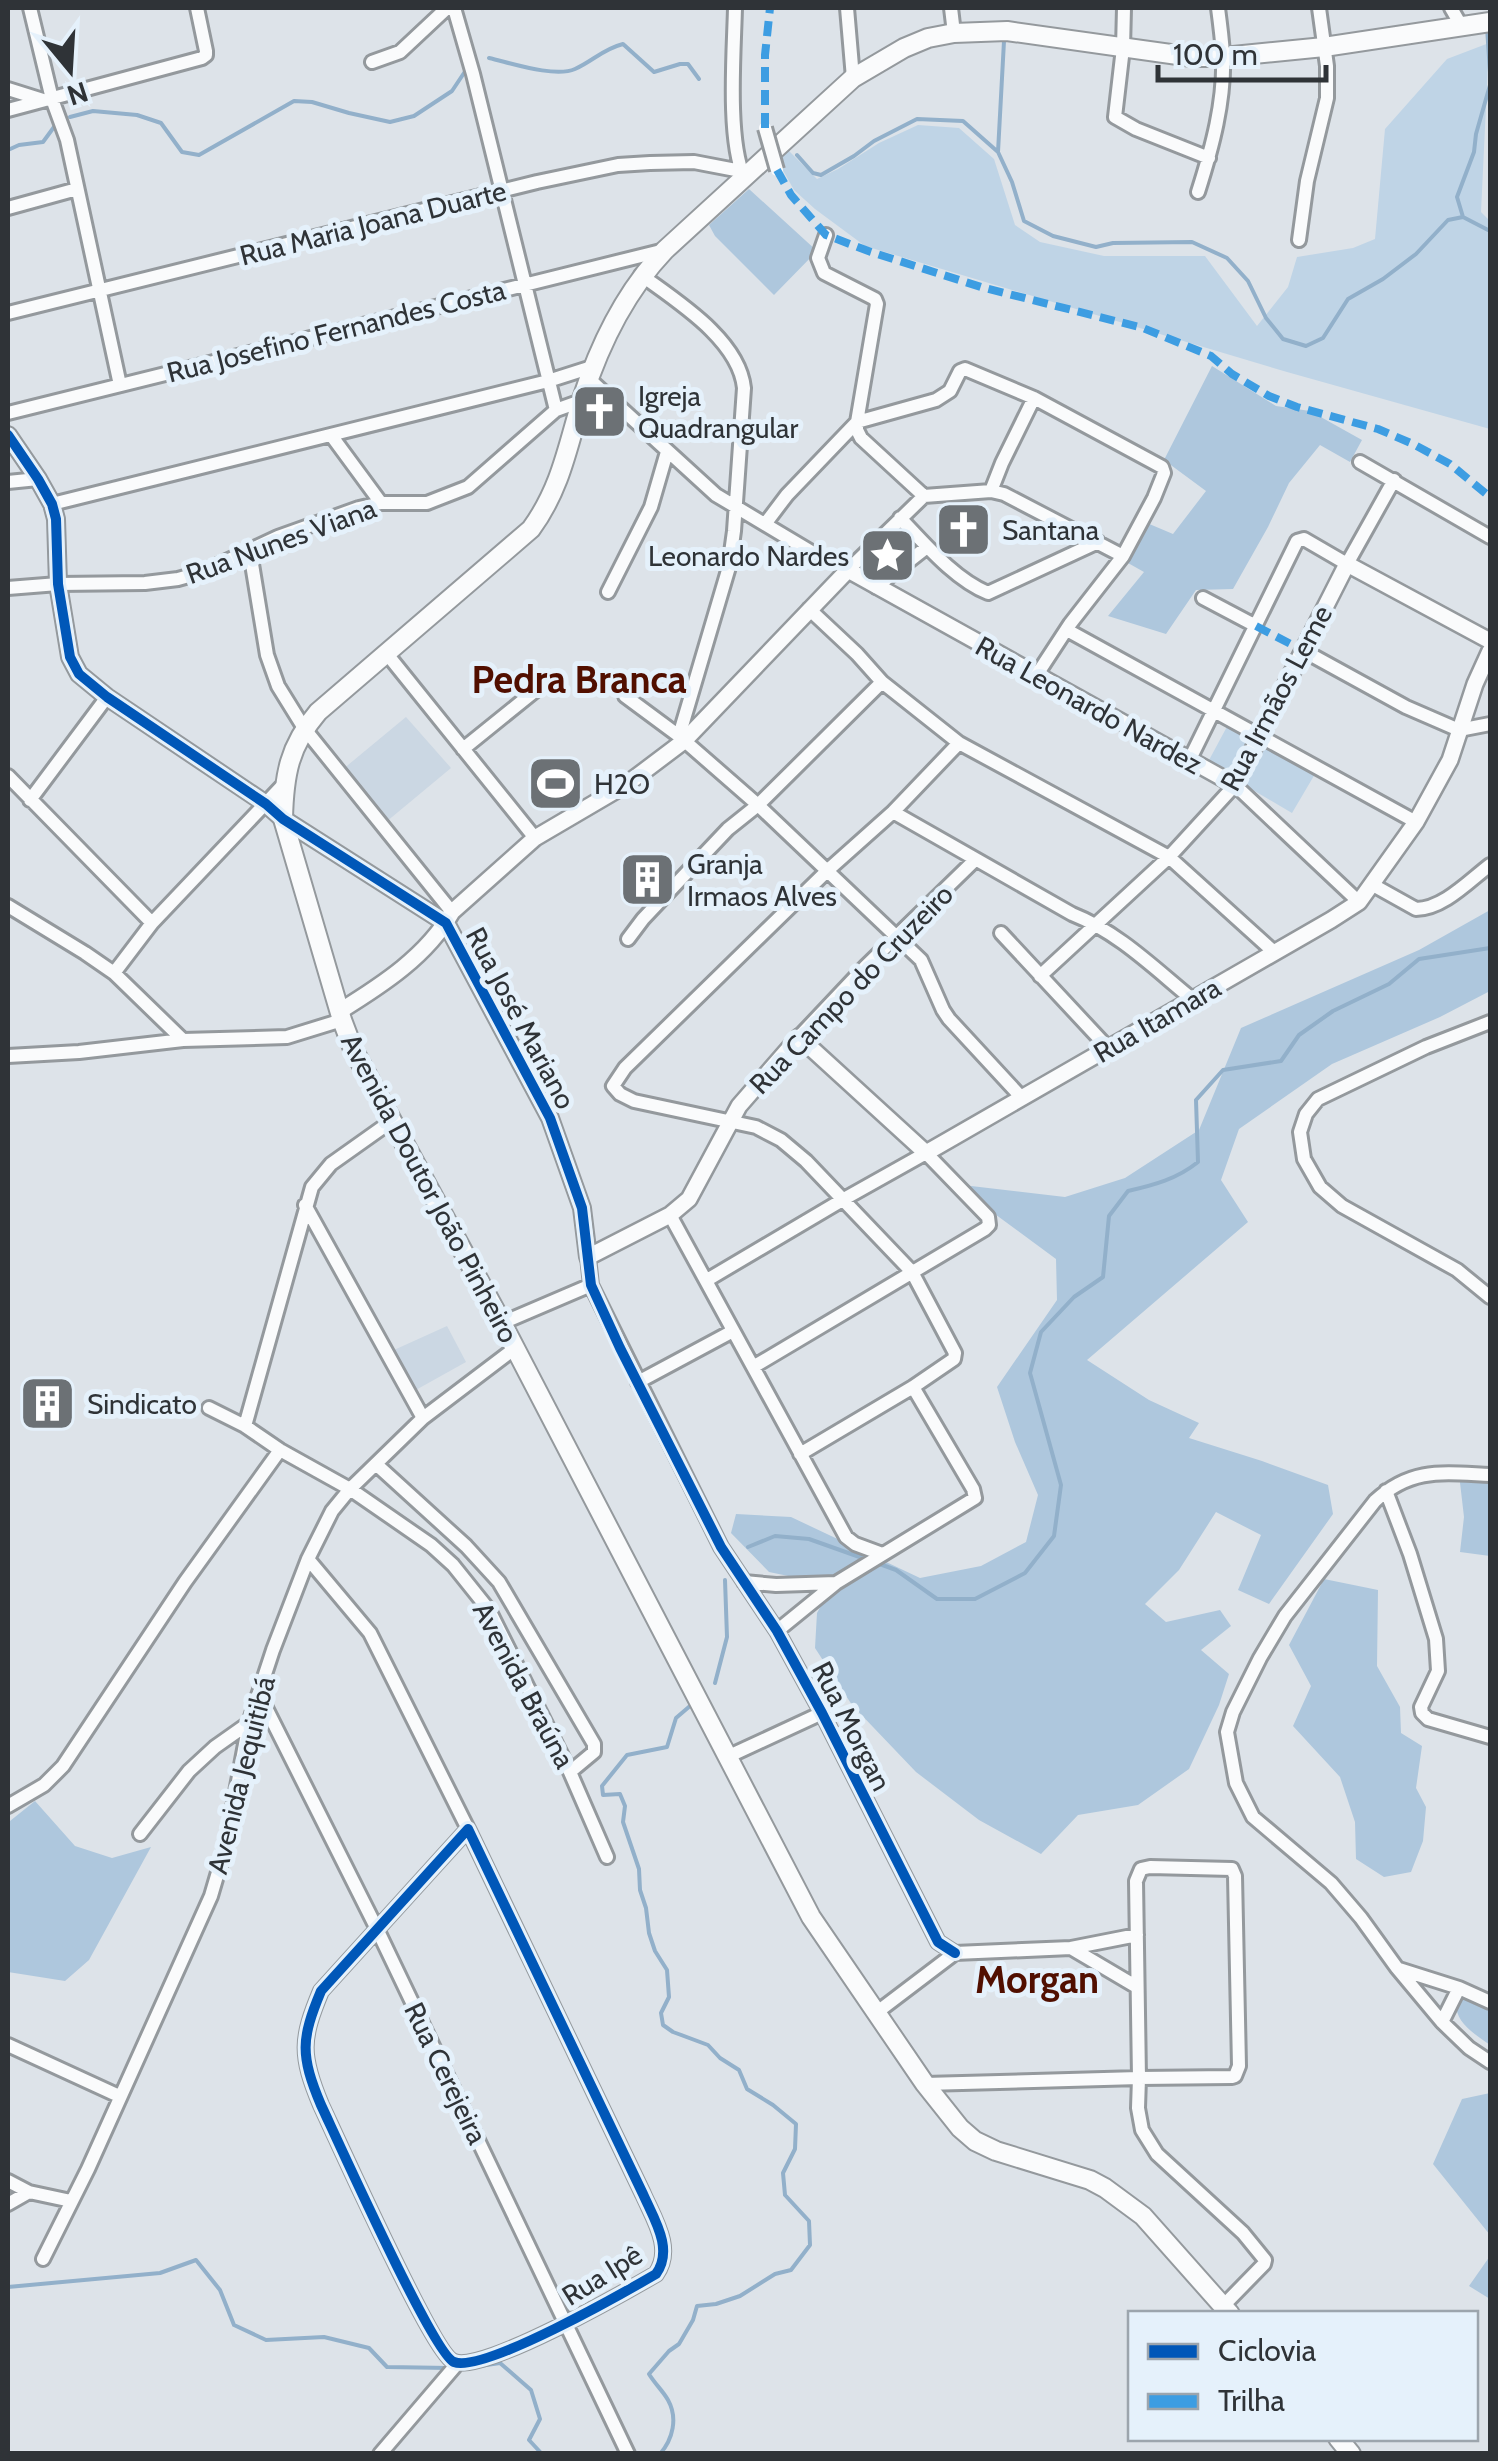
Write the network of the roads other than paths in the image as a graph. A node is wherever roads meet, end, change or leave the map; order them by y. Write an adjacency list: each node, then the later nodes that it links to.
1 (30, 8): 20 (street)
2 (196, 8): 20 (street)
3 (451, 8): 17 (street); 27 (street)
4 (735, 8): 25 (street)
5 (848, 8): 18 (street)
6 (952, 8): 13 (street)
7 (1124, 8): 15 (street)
8 (1218, 8): 16 (street)
9 (1319, 8): 14 (street)
10 (1451, 8): 12 (street)
11 (1490, 22): 12 (main road, Avenida Doutor João Pinheiro)
12 (1465, 27): 14 (main road, Avenida Doutor João Pinheiro)
13 (954, 33): 15 (main road, Avenida Doutor João Pinheiro); 18 (main road, Avenida Doutor João Pinheiro)
14 (1324, 47): 16 (main road, Avenida Doutor João Pinheiro); 31 (street)
15 (1123, 48): 16 (main road, Avenida Doutor João Pinheiro); 23 (street)
16 (1223, 57): 23 (street)
17 (372, 62)
18 (853, 78): 25 (main road, Avenida Doutor João Pinheiro)
19 (8, 89): 20 (street)
20 (49, 100): 21 (street); 26 (street)
21 (8, 110)
22 (765, 128): 24 (street, bridge)
23 (1209, 158): 28 (street)
24 (777, 170)
25 (743, 175): 27 (street, Rua Maria Joana Duarte); 32 (main road, Avenida Doutor João Pinheiro)
26 (77, 190): 29 (street); 35 (street)
27 (502, 191): 34 (street); 35 (street, Rua Maria Joana Duarte)
28 (1198, 192)
29 (8, 208)
30 (826, 235): 44 (street)
31 (1299, 240)
32 (665, 250): 33 (main road, Avenida Doutor João Pinheiro); 34 (street, Rua Josefino Fernandes Costa)
33 (641, 276): 37 (main road, Avenida Doutor João Pinheiro); 56 (street)
34 (524, 284): 38 (street); 39 (street, Rua Josefino Fernandes Costa)
35 (99, 291): 36 (street, Rua Maria Joana Duarte); 39 (street)
36 (8, 313)
37 (592, 372): 38 (street); 41 (main road, Avenida Doutor João Pinheiro); 47 (street)
38 (548, 381): 42 (street); 46 (street)
39 (120, 385): 43 (street, Rua Josefino Fernandes Costa)
40 (1034, 398): 44 (street); 52 (street); 64 (street)
41 (581, 401): 42 (street, Rua Nunes Viana); 78 (main road, Avenida Doutor João Pinheiro)
42 (556, 410): 54 (street, Rua Nunes Viana)
43 (8, 414)
44 (857, 422): 53 (street); 58 (street)
45 (8, 435): 49 (street)
46 (331, 436): 54 (street); 55 (street)
47 (666, 452): 56 (street); 70 (street)
48 (1360, 462): 50 (street)
49 (38, 479): 51 (street); 55 (street)
50 (1394, 480): 59 (street); 65 (street, Rua Irmãos Leme)
51 (8, 482)
52 (992, 491): 53 (street); 60 (street)
53 (924, 496): 57 (street)
54 (381, 503): 62 (street, Rua Nunes Viana)
55 (52, 504): 67 (street, Rua José Mariano)
56 (735, 507): 58 (street); 89 (street)
57 (900, 518): 61 (street); 66 (street)
58 (765, 524): 63 (street)
59 (1490, 537)
60 (1098, 542): 61 (street); 64 (street)
61 (927, 547): 68 (street)
62 (250, 552): 67 (street, Rua Nunes Viana); 86 (street)
63 (813, 552)
64 (1123, 556): 74 (street)
65 (1346, 564): 73 (street); 75 (street); 76 (street, Rua Irmãos Leme)
66 (848, 570): 68 (street, Rua Leonardo Nardez); 72 (street)
67 (58, 584): 69 (street, Rua Nunes Viana); 83 (street, Rua José Mariano)
68 (876, 587): 79 (street, Rua Leonardo Nardez)
69 (8, 588)
70 (608, 592)
71 (1203, 598): 73 (street)
72 (809, 609): 80 (street); 89 (street)
73 (1256, 626): 84 (street)
74 (1066, 630): 79 (street); 84 (street)
75 (1490, 640)
76 (1304, 651): 87 (street); 88 (street, Rua Irmãos Leme)
77 (1490, 651): 87 (street, Rua Itamara)
78 (386, 654): 86 (main road, Avenida Doutor João Pinheiro); 91 (street)
79 (1036, 676): 92 (street, Rua Leonardo Nardez)
80 (882, 682): 90 (street); 98 (street)
81 (536, 690): 91 (street)
82 (625, 696): 89 (street)
83 (108, 697): 96 (street); 97 (street, Rua José Mariano)
84 (1214, 711): 88 (street); 92 (street)
85 (1490, 724): 87 (street)
86 (304, 728): 94 (main road, Avenida Doutor João Pinheiro); 108 (street)
87 (1459, 730): 101 (street, Rua Itamara)
88 (1260, 737): 95 (street, Rua Irmãos Leme); 101 (street)
89 (681, 738): 98 (street); 102 (street)
90 (959, 743): 99 (street); 103 (street)
91 (464, 749): 102 (street)
92 (1190, 761): 95 (street, Rua Leonardo Nardez)
93 (8, 776): 96 (street)
94 (284, 784): 97 (street); 100 (main road, Avenida Doutor João Pinheiro)
95 (1235, 785): 103 (street, Rua Irmãos Leme); 109 (street, Rua Leonardo Nardez)
96 (30, 800): 113 (street)
97 (266, 804): 100 (street, Rua José Mariano); 113 (street)
98 (758, 805): 106 (street); 117 (street)
99 (893, 812): 104 (street); 106 (street)
100 (283, 818): 111 (street, Rua José Mariano); 122 (main road, Avenida Doutor João Pinheiro)
101 (1416, 822): 107 (street, Rua Itamara)
102 (535, 838): 112 (street)
103 (1169, 857): 114 (street, Rua Irmãos Leme); 118 (street)
104 (975, 860): 114 (street); 116 (street, Rua Campo do Cruzeiro)
105 (1490, 865): 107 (street)
106 (828, 870): 116 (street); 130 (street)
107 (1372, 885): 109 (street, Rua Itamara)
108 (437, 894): 111 (street); 112 (street)
109 (1359, 902): 118 (street, Rua Itamara)
110 (8, 906): 119 (street)
111 (423, 909): 112 (street, Rua José Mariano)
112 (449, 918): 122 (street); 135 (street, Rua José Mariano)
113 (152, 923): 119 (street)
114 (1097, 924): 120 (street, Rua Irmãos Leme); 121 (street)
115 (1001, 932): 120 (street)
116 (897, 937): 124 (street, Rua Campo do Cruzeiro); 128 (street)
117 (628, 939)
118 (1274, 952): 121 (street, Rua Itamara)
119 (114, 973): 125 (street)
120 (1040, 976): 126 (street)
121 (1192, 999): 126 (street, Rua Itamara)
122 (341, 1016): 125 (street); 129 (main road, Avenida Doutor João Pinheiro)
123 (1490, 1022): 139 (street)
124 (799, 1038): 130 (street, Rua Campo do Cruzeiro); 131 (street)
125 (183, 1040): 127 (street)
126 (1109, 1048): 128 (street, Rua Itamara)
127 (8, 1056)
128 (1022, 1098): 131 (street, Rua Itamara)
129 (393, 1120): 133 (street); 140 (main road, Avenida Doutor João Pinheiro)
130 (730, 1121): 132 (street); 134 (street, Rua Campo do Cruzeiro)
131 (926, 1153): 132 (street, Rua Itamara); 136 (street)
132 (844, 1199): 136 (street); 137 (street, Rua Itamara)
133 (305, 1205): 147 (street); 148 (street)
134 (670, 1215): 135 (street); 137 (street)
135 (588, 1258): 138 (street, Rua José Mariano)
136 (912, 1272): 143 (street); 145 (street)
137 (707, 1280): 141 (street)
138 (590, 1285): 140 (street); 144 (street, Rua José Mariano)
139 (1490, 1297)
140 (502, 1323): 142 (main road, Avenida Doutor João Pinheiro)
141 (733, 1331): 143 (street); 144 (street)
142 (514, 1349): 147 (street, Avenida Jequitibá); 167 (main road, Avenida Doutor João Pinheiro)
143 (753, 1367): 150 (street)
144 (638, 1382): 155 (street, Rua José Mariano)
145 (913, 1387): 150 (street); 156 (street)
146 (209, 1408): 148 (street, Avenida Braúna)
147 (423, 1418): 151 (street, Avenida Jequitibá)
148 (245, 1426): 149 (street, Avenida Braúna)
149 (280, 1450): 153 (street, Avenida Braúna); 169 (street)
150 (800, 1454): 156 (street)
151 (377, 1465): 153 (street, Avenida Jequitibá); 160 (street)
152 (1490, 1475): 154 (street)
153 (350, 1489): 157 (street, Avenida Jequitibá); 161 (street, Avenida Braúna)
154 (1386, 1490): 166 (street); 177 (street)
155 (706, 1518): 158 (street, Rua Morgan)
156 (882, 1554): 159 (street)
157 (308, 1560): 163 (street, Avenida Jequitibá); 170 (street, Rua Ipê)
158 (744, 1582): 159 (street); 162 (street, Rua Morgan)
159 (836, 1583): 162 (street)
160 (508, 1599): 161 (street); 168 (street)
161 (488, 1610): 168 (street, Avenida Braúna)
162 (777, 1631): 164 (street, Rua Morgan)
163 (259, 1694): 165 (street, Avenida Jequitibá); 173 (street, Rua Cerejeira)
164 (822, 1713): 167 (street); 176 (street, Rua Morgan)
165 (249, 1723): 171 (street); 187 (street, Avenida Jequitibá)
166 (1490, 1736)
167 (727, 1758): 181 (main road, Avenida Doutor João Pinheiro)
168 (570, 1772): 172 (street, Avenida Braúna)
169 (8, 1806)
170 (468, 1830): 173 (street); 194 (street, Rua Ipê)
171 (140, 1834)
172 (607, 1856)
173 (377, 1929): 194 (street, Rua Cerejeira); 195 (street)
174 (1136, 1935): 175 (street); 178 (street); 185 (street)
175 (1071, 1948): 176 (street); 178 (street)
176 (955, 1953): 181 (street)
177 (1397, 1968): 179 (street); 182 (street)
178 (1137, 1987): 185 (street)
179 (1460, 1988): 180 (street); 182 (street)
180 (1490, 2002)
181 (876, 2013): 186 (main road, Avenida Doutor João Pinheiro)
182 (1442, 2022): 184 (street)
183 (8, 2045): 187 (street)
184 (1490, 2062)
185 (1139, 2078): 186 (street); 193 (street)
186 (925, 2084): 193 (main road, Avenida Doutor João Pinheiro)
187 (119, 2096): 190 (street, Avenida Jequitibá)
188 (8, 2181): 189 (street)
189 (30, 2192): 190 (street); 191 (street)
190 (72, 2201): 192 (street, Avenida Jequitibá)
191 (8, 2204)
192 (43, 2259)
193 (1227, 2310)
194 (566, 2324): 195 (street, Rua Ipê); 197 (street, Rua Cerejeira)
195 (457, 2364): 196 (street)
196 (380, 2454)
197 (628, 2454)

